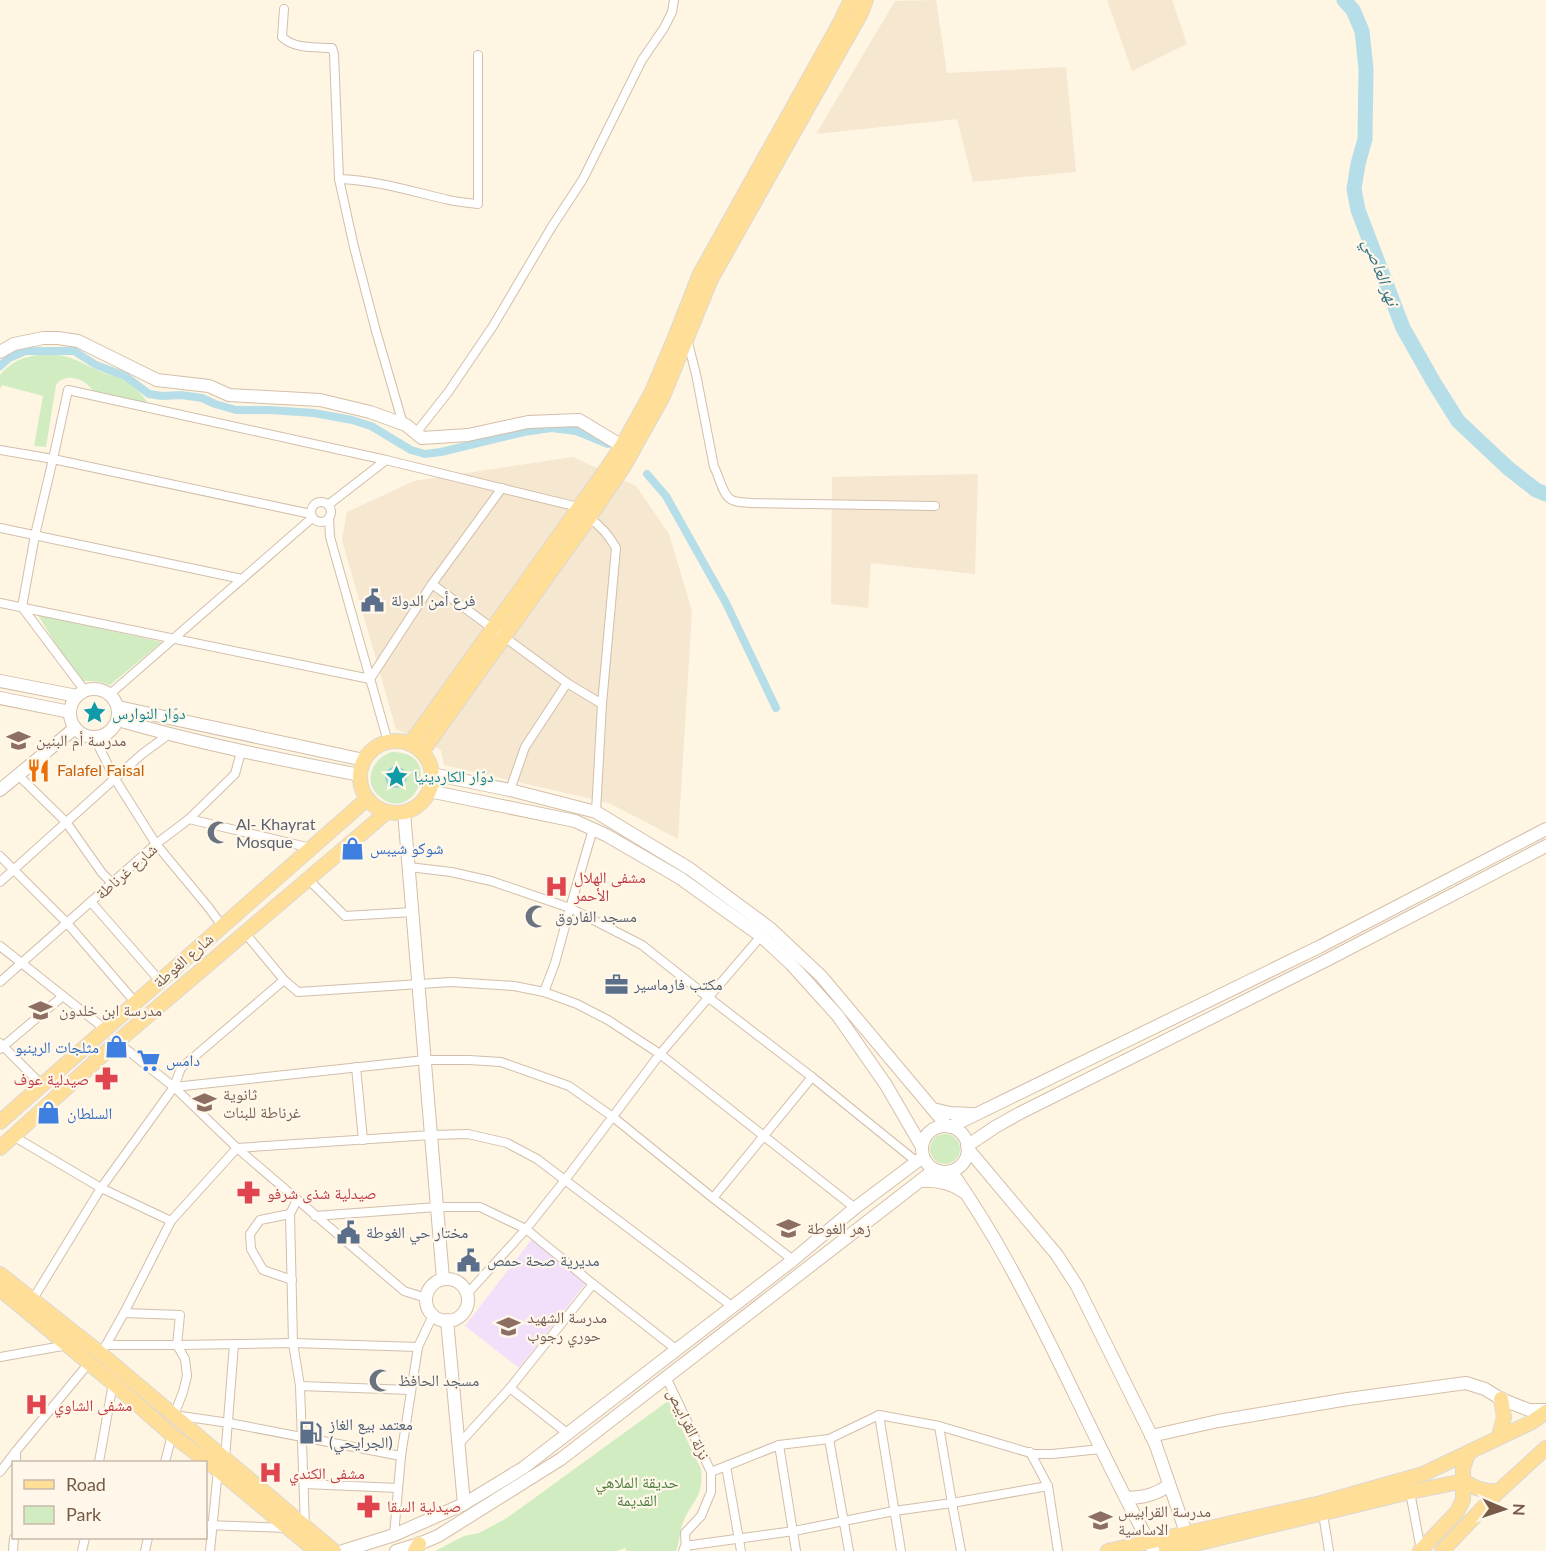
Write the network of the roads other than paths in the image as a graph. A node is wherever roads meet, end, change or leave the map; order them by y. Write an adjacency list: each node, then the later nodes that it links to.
1 (674, 0): 10 (street)
2 (850, 0): 11 (main road)
3 (866, 0): 7 (main road)
4 (284, 9): 6 (street)
5 (478, 55): 6 (street)
6 (339, 179): 9 (street)
7 (686, 339): 17 (street); 21 (main road)
8 (0, 352): 9 (main road)
9 (403, 424): 10 (main road)
10 (416, 433): 11 (main road)
11 (622, 446): 18 (main road)
12 (0, 450): 13 (street)
13 (53, 459): 14 (street); 19 (street); 23 (street)
14 (386, 460): 15 (street); 16 (street)
15 (502, 488): 18 (street); 26 (street)
16 (328, 505): 19 (street); 20 (street)
17 (934, 506)
18 (579, 507): 29 (main road)
19 (313, 515): 20 (street); 24 (street); 25 (street)
20 (329, 518): 24 (street)
21 (590, 518): 29 (main road); 37 (street)
22 (0, 528): 23 (street)
23 (35, 535): 25 (street); 28 (street)
24 (330, 537): 31 (street)
25 (242, 579): 30 (street)
26 (432, 584): 29 (street); 31 (street)
27 (0, 603): 28 (street)
28 (21, 607): 30 (street); 34 (street)
29 (499, 633): 33 (street); 44 (main road); 46 (main road)
30 (174, 639): 31 (street); 35 (street)
31 (370, 679): 43 (street)
32 (0, 681): 34 (main road)
33 (567, 683): 37 (street); 53 (street)
34 (81, 693): 35 (main road); 38 (main road)
35 (110, 694): 39 (main road)
36 (0, 698): 38 (main road)
37 (602, 704): 58 (street)
38 (70, 712): 40 (main road)
39 (118, 713): 41 (main road); 42 (main road); 47 (main road)
40 (75, 728): 42 (main road); 49 (main road)
41 (168, 735): 45 (main road); 51 (street)
42 (94, 737): 51 (street)
43 (388, 742): 44 (main road); 47 (main road)
44 (410, 744): 46 (main road)
45 (241, 752): 50 (main road); 59 (street, شارع غرناطة)
46 (422, 752): 48 (main road)
47 (364, 760): 50 (main road)
48 (432, 774): 53 (main road); 54 (main road)
49 (18, 775): 52 (main road); 60 (street)
50 (360, 775): 55 (main road)
51 (115, 779): 60 (street); 63 (street)
52 (0, 790)
53 (510, 790): 58 (main road)
54 (429, 791): 57 (main road); 61 (main road)
55 (367, 799): 56 (main road); 65 (main road, شارع الغوطة)
56 (387, 812): 57 (main road); 69 (main road)
57 (404, 812): 67 (main road)
58 (596, 812): 98 (main road)
59 (189, 819): 63 (street, شارع غرناطة); 65 (street)
60 (66, 822): 68 (street); 71 (street)
61 (593, 829): 73 (street); 78 (main road)
62 (1546, 829): 99 (main road)
63 (156, 844): 71 (street, شارع غرناطة); 76 (street)
64 (1546, 846): 107 (main road)
65 (311, 848): 76 (main road, شارع الغوطة)
66 (0, 856): 68 (street)
67 (409, 867): 73 (street); 74 (main road)
68 (14, 869): 70 (street); 75 (street)
69 (308, 879): 74 (street); 77 (main road)
70 (0, 882)
71 (112, 883): 72 (street, شارع غرناطة)
72 (91, 902): 75 (street, شارع غرناطة); 82 (street)
73 (570, 908): 85 (street); 87 (street)
74 (412, 912): 84 (main road)
75 (67, 923): 80 (street, شارع غرناطة); 88 (street)
76 (222, 926): 82 (main road, شارع الغوطة)
77 (245, 933): 81 (street); 90 (main road)
78 (761, 936): 87 (street); 110 (main road)
79 (0, 946): 80 (street)
80 (22, 963): 83 (street, شارع غرناطة); 86 (street)
81 (284, 980): 84 (street); 97 (street)
82 (160, 981): 88 (main road, شارع الغوطة)
83 (0, 982)
84 (418, 983): 85 (street); 93 (main road)
85 (544, 992): 92 (street)
86 (63, 996): 89 (street); 91 (street)
87 (709, 998): 92 (street); 95 (street)
88 (135, 1002): 89 (main road, شارع الغوطة)
89 (105, 1029): 96 (main road, شارع الغوطة)
90 (117, 1042): 97 (street); 104 (main road)
91 (1, 1046): 96 (street)
92 (660, 1054): 100 (street); 105 (street)
93 (425, 1060): 94 (street); 100 (street); 103 (main road)
94 (356, 1067): 97 (street); 106 (street)
95 (812, 1077): 105 (street); 110 (street)
96 (42, 1085): 101 (main road, شارع الغوطة)
97 (174, 1087): 109 (street); 115 (street)
98 (933, 1109): 99 (main road); 102 (main road)
99 (976, 1114): 102 (main road)
100 (613, 1117): 113 (street); 117 (street)
101 (0, 1122)
102 (949, 1127): 107 (main road); 110 (main road)
103 (431, 1135): 106 (street); 113 (street); 119 (main road)
104 (13, 1136): 108 (main road); 115 (street)
105 (764, 1136): 117 (street); 120 (street)
106 (363, 1140): 109 (street)
107 (968, 1147): 112 (main road); 160 (main road)
108 (0, 1148)
109 (237, 1148): 118 (street); 123 (street)
110 (921, 1156): 111 (main road); 120 (main road)
111 (934, 1170): 112 (main road); 114 (main road)
112 (951, 1171): 116 (main road)
113 (565, 1180): 124 (street); 134 (street)
114 (920, 1181): 116 (main road); 147 (main road)
115 (101, 1188): 123 (street); 133 (street)
116 (967, 1195): 167 (main road)
117 (713, 1198): 125 (street)
118 (297, 1200): 121 (street); 122 (street)
119 (437, 1207): 122 (street); 124 (street); 127 (main road)
120 (855, 1208): 125 (main road)
121 (290, 1214): 128 (street); 128 (street)
122 (315, 1216): 132 (street)
123 (171, 1221): 135 (street)
124 (526, 1229): 129 (street); 131 (street)
125 (793, 1260): 134 (main road)
126 (0, 1274): 133 (main road)
127 (443, 1279): 131 (main road); 132 (main road)
128 (292, 1280): 138 (street)
129 (593, 1284): 144 (street); 150 (street)
130 (1, 1290): 140 (main road)
131 (467, 1294): 137 (main road)
132 (426, 1298): 136 (main road)
133 (33, 1299): 143 (main road)
134 (733, 1307): 144 (main road)
135 (124, 1313): 141 (street); 143 (street)
136 (433, 1315): 137 (main road); 142 (street)
137 (447, 1320): 164 (main road)
138 (293, 1343): 139 (street); 142 (street); 149 (street)
139 (234, 1344): 141 (street); 156 (street)
140 (68, 1345): 145 (street); 146 (main road)
141 (177, 1346): 143 (street); 154 (street)
142 (418, 1347): 151 (street)
143 (103, 1349): 154 (main road)
144 (677, 1350): 158 (main road)
145 (0, 1357)
146 (88, 1363): 148 (main road); 168 (street)
147 (666, 1377): 178 (street, نزلة القرابيص); 200 (main road)
148 (113, 1383): 159 (main road); 173 (street)
149 (300, 1386): 151 (street); 162 (street)
150 (510, 1388): 158 (street); 164 (street)
151 (411, 1390): 171 (street)
152 (1501, 1399): 153 (main road); 160 (main road); 161 (main road)
153 (1546, 1411): 161 (main road)
154 (174, 1415): 156 (street); 175 (main road)
155 (879, 1415): 157 (street); 163 (street); 189 (street)
156 (229, 1423): 162 (street); 175 (street)
157 (939, 1426): 169 (street); 187 (street)
158 (567, 1433): 188 (main road)
159 (171, 1435): 174 (street); 175 (main road)
160 (1151, 1436): 181 (main road)
161 (1499, 1437): 170 (main road)
162 (302, 1438): 171 (street); 180 (street)
163 (829, 1439): 165 (street); 191 (street)
164 (457, 1445): 188 (main road)
165 (779, 1445): 176 (street); 195 (street)
166 (1546, 1448): 184 (main road)
167 (1101, 1449): 169 (street); 186 (main road)
168 (16, 1451): 172 (street); 177 (street)
169 (1030, 1452): 182 (street)
170 (1468, 1454): 179 (main road); 198 (main road)
171 (401, 1456): 183 (street)
172 (16, 1461)
173 (99, 1461)
174 (165, 1461)
175 (222, 1464): 192 (street); 193 (main road); 194 (main road)
176 (726, 1466): 178 (street); 197 (street)
177 (0, 1470)
178 (711, 1472): 201 (street)
179 (1464, 1481): 184 (main road); 185 (main road); 202 (main road)
180 (304, 1484): 183 (street); 193 (street)
181 (1169, 1485): 186 (main road); 198 (main road)
182 (1048, 1486): 187 (street); 213 (street)
183 (398, 1488): 196 (street)
184 (1499, 1491): 217 (main road)
185 (1410, 1492): 190 (main road); 202 (street)
186 (1126, 1498): 199 (main road)
187 (952, 1503): 189 (street); 212 (street)
188 (464, 1504): 196 (main road)
189 (894, 1511): 191 (street); 211 (street)
190 (1323, 1514): 198 (main road); 216 (street)
191 (844, 1521): 195 (street); 210 (street)
192 (209, 1525): 194 (street); 203 (street)
193 (305, 1526): 205 (main road)
194 (290, 1529): 204 (main road)
195 (794, 1531): 197 (street); 209 (street)
196 (394, 1534): 206 (main road)
197 (739, 1538): 201 (street); 208 (street)
198 (1189, 1543): 199 (main road); 215 (main road)
199 (1152, 1546): 214 (main road)
200 (417, 1547): 207 (main road)
201 (685, 1549)
202 (1421, 1550)
203 (210, 1551)
204 (315, 1551)
205 (334, 1551)
206 (343, 1551)
207 (396, 1551)
208 (741, 1551)
209 (796, 1551)
210 (849, 1551)
211 (901, 1551)
212 (962, 1551)
213 (1058, 1551)
214 (1108, 1551)
215 (1166, 1551)
216 (1329, 1551)
217 (1442, 1551)

